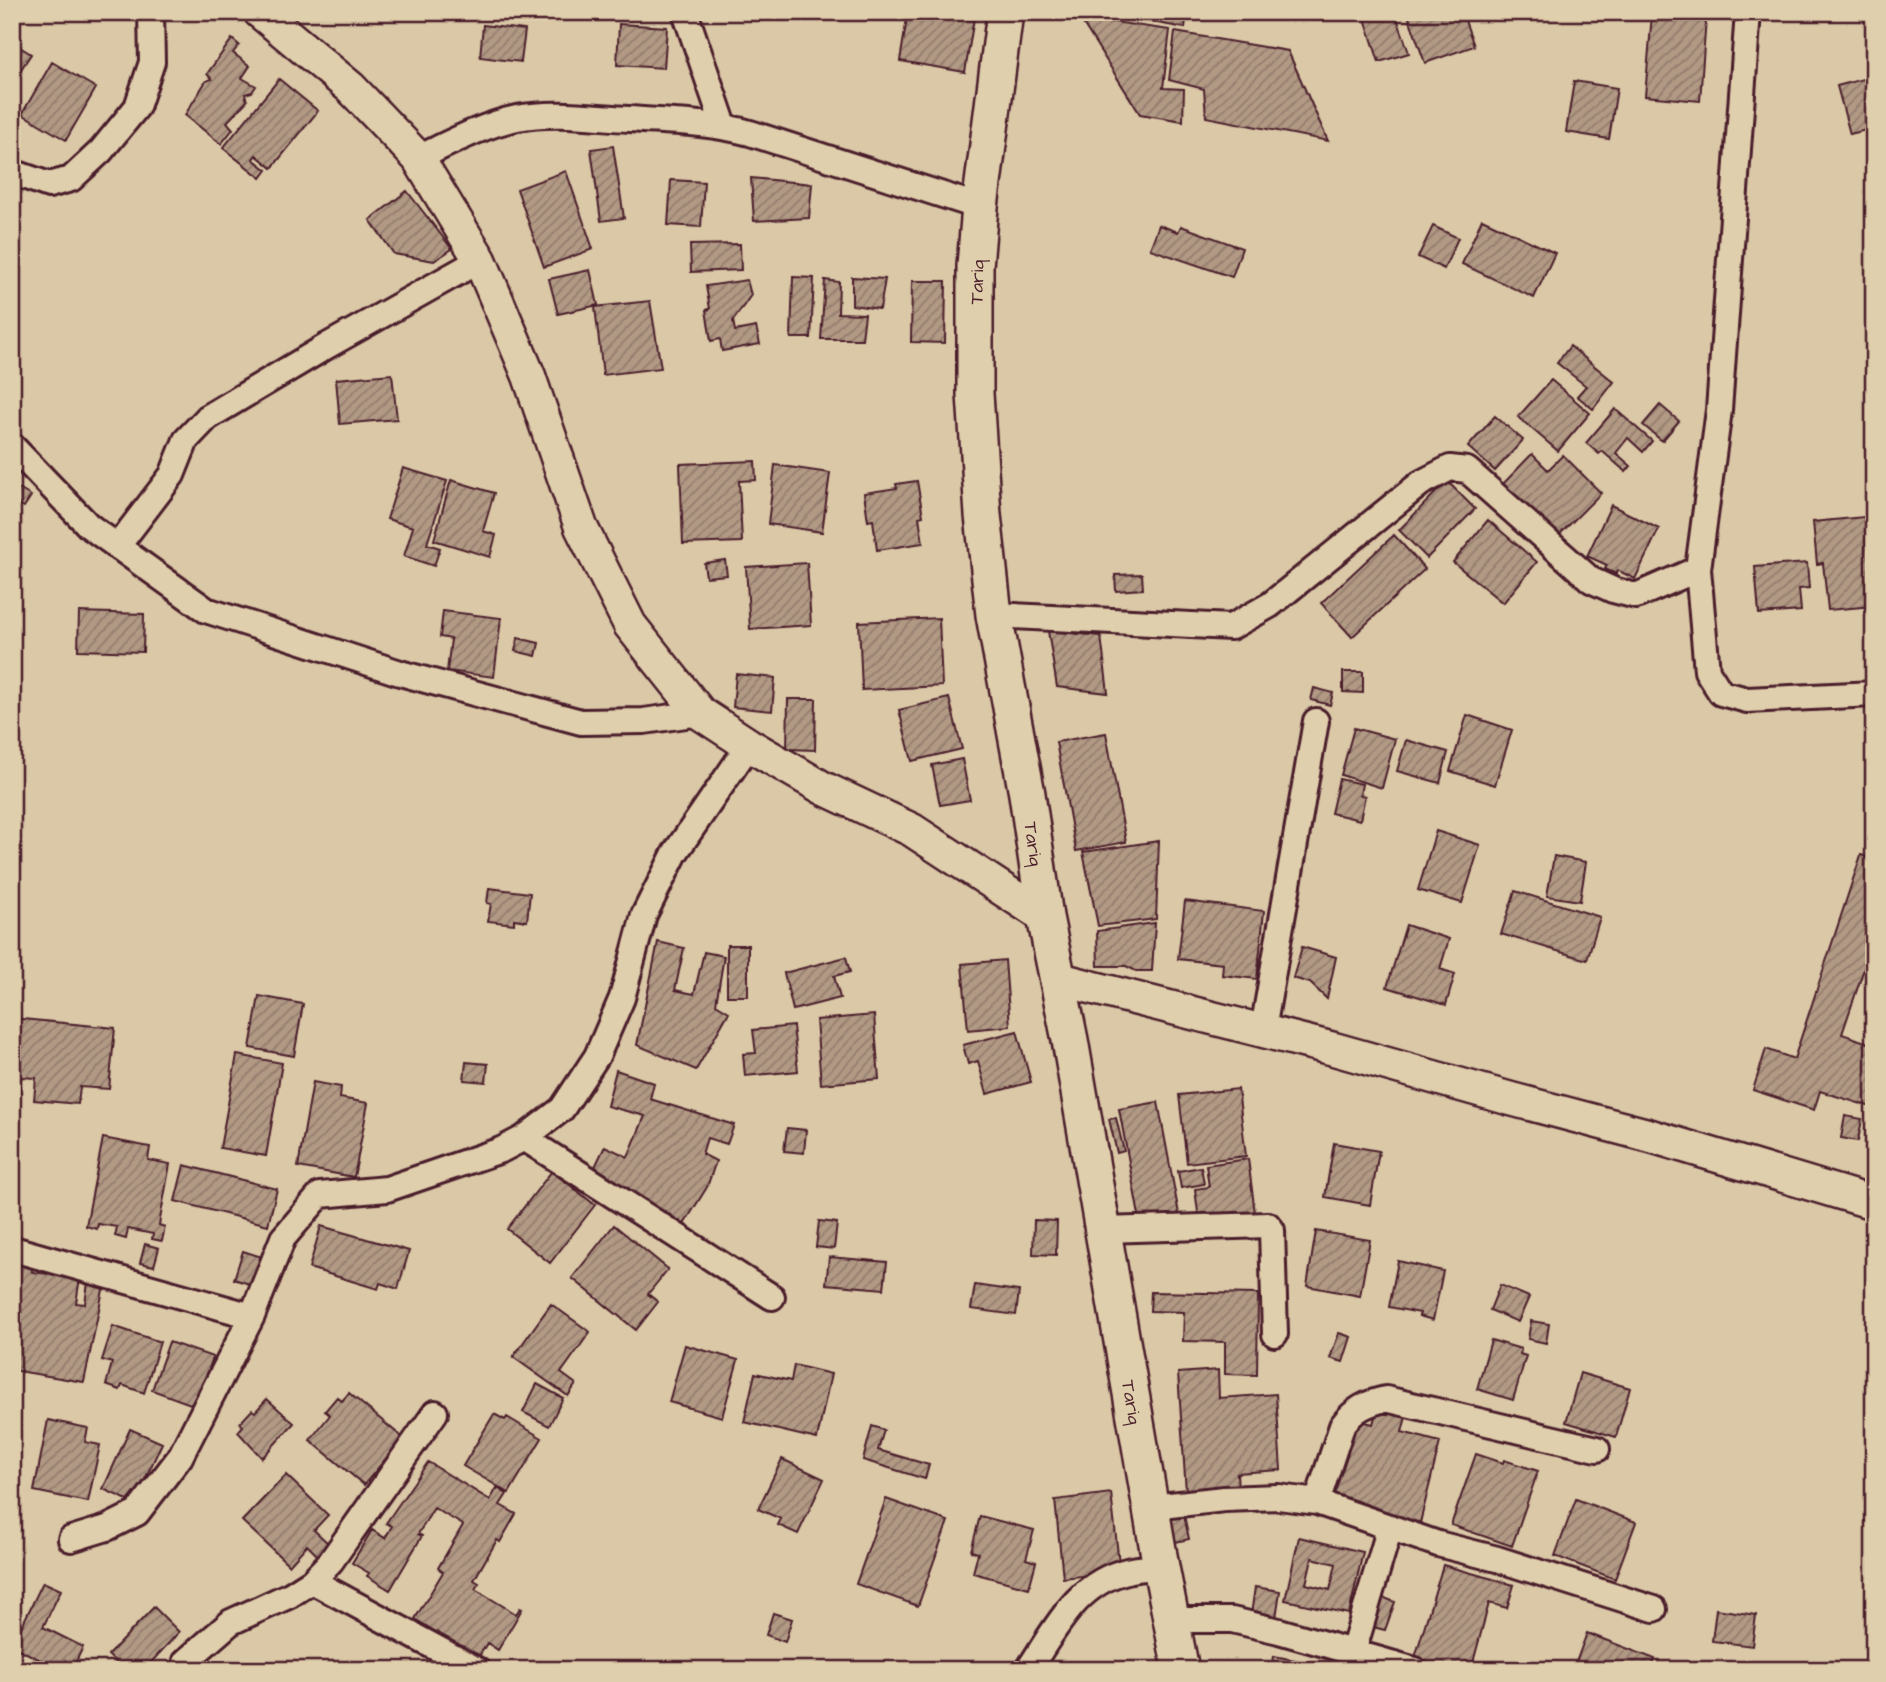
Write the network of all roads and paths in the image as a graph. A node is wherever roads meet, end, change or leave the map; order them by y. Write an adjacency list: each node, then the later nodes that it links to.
1 (151, 12): 8 (street)
2 (260, 12): 7 (street)
3 (685, 12): 6 (street)
4 (1005, 12): 9 (main road, Tariq)
5 (1748, 12): 13 (street)
6 (723, 126): 7 (street); 9 (street)
7 (418, 158): 10 (street)
8 (12, 172)
9 (979, 207): 14 (main road, Tariq)
10 (480, 260): 12 (street); 16 (street)
11 (12, 446): 12 (street)
12 (117, 547): 16 (street)
13 (1698, 569): 14 (street); 15 (street)
14 (994, 615): 19 (main road, Tariq)
15 (1874, 694)
16 (700, 713): 18 (street)
17 (1316, 722): 21 (street)
18 (749, 744): 19 (street); 22 (street)
19 (1045, 918): 20 (main road, Tariq)
20 (1059, 979): 21 (street); 24 (main road, Tariq)
21 (1263, 1030): 23 (street)
22 (524, 1138): 26 (street); 27 (street)
23 (1874, 1203)
24 (1103, 1230): 28 (street); 32 (main road, Tariq)
25 (13, 1249): 27 (street)
26 (772, 1297)
27 (253, 1317): 34 (street)
28 (1275, 1334)
29 (435, 1412): 36 (street)
30 (1597, 1449): 31 (street)
31 (1317, 1502): 32 (street); 33 (street)
32 (1152, 1507): 35 (main road, Tariq)
33 (1391, 1527): 37 (street); 39 (street)
34 (71, 1539)
35 (1161, 1567): 38 (main road, Tariq); 42 (street)
36 (312, 1581): 40 (street); 41 (street)
37 (1654, 1609)
38 (1172, 1620): 39 (street); 43 (main road, Tariq)
39 (1353, 1652): 44 (street)
40 (186, 1661)
41 (477, 1670)
42 (1028, 1670)
43 (1181, 1670)
44 (1415, 1670)

